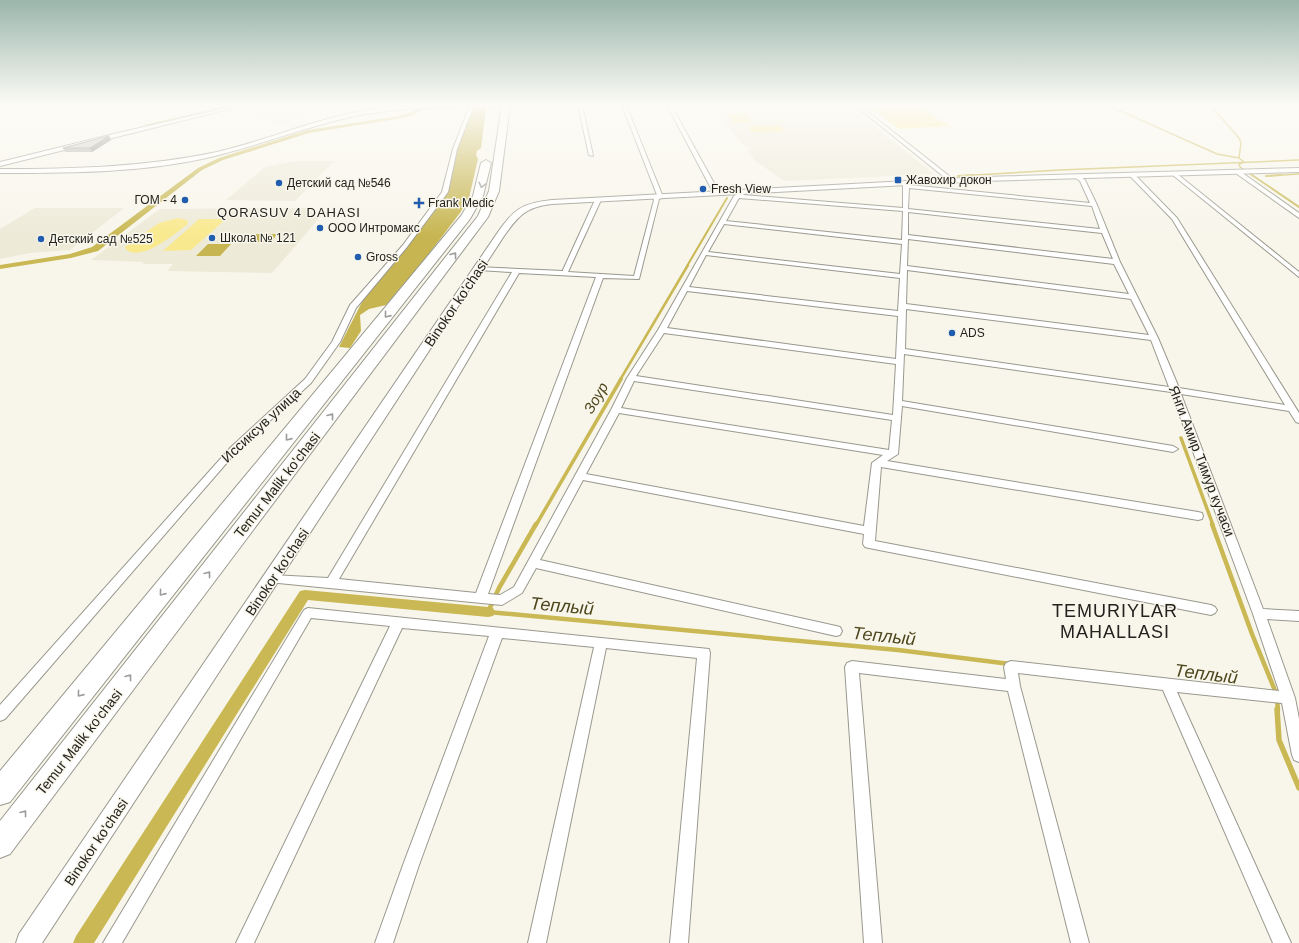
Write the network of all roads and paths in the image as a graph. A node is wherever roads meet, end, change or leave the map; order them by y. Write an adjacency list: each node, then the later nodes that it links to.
1 (59, 149): 11 (street)
2 (235, 149): 13 (main road)
3 (455, 149): 73 (street, Иссиксув улица)
4 (499, 149): 38 (highway, Temur Malik ko'chasi, one-way to 4)
5 (590, 149): 10 (street)
6 (640, 149): 22 (street)
7 (692, 149): 20 (street)
8 (912, 149): 18 (street)
9 (487, 152): 38 (highway, Temur Malik ko'chasi, one-way to 38)
10 (591, 155)
11 (0, 164)
12 (1299, 170): 14 (main road, Binokor ko'chasi)
13 (0, 171)
14 (1242, 173): 15 (main road, Binokor ko'chasi); 26 (street)
15 (1176, 175): 16 (main road, Binokor ko'chasi); 36 (street)
16 (1134, 176): 17 (main road, Binokor ko'chasi); 49 (street)
17 (1077, 177): 18 (main road, Binokor ko'chasi); 24 (street, Янги Амир Тимур кучаси)
18 (951, 180): 19 (main road, Binokor ko'chasi)
19 (906, 185): 21 (main road, Binokor ko'chasi); 24 (street); 25 (street)
20 (716, 194): 21 (main road, Binokor ko'chasi); 22 (main road, Binokor ko'chasi)
21 (740, 194): 25 (street); 27 (street)
22 (658, 197): 23 (main road, Binokor ko'chasi); 37 (street)
23 (598, 200): 32 (main road, Binokor ko'chasi); 33 (street)
24 (1094, 205): 28 (street, Янги Амир Тимур кучаси)
25 (906, 210): 28 (street); 29 (street)
26 (1299, 216)
27 (722, 222): 29 (street); 30 (street)
28 (1105, 231): 31 (street, Янги Амир Тимур кучаси)
29 (905, 239): 31 (street); 35 (street)
30 (704, 253): 35 (street); 39 (street)
31 (1117, 262): 40 (street, Янги Амир Тимур кучаси)
32 (479, 268): 34 (street); 60 (main road, Binokor ko'chasi)
33 (566, 270)
34 (516, 271): 37 (street); 61 (street)
35 (904, 272): 40 (street); 41 (street)
36 (1299, 275)
37 (600, 276): 62 (street)
38 (421, 285): 75 (highway, Temur Malik ko'chasi, one-way to 75); 76 (highway, Temur Malik ko'chasi, one-way to 38)
39 (685, 289): 41 (street); 42 (street)
40 (1134, 297): 43 (street, Янги Амир Тимур кучаси)
41 (902, 310): 43 (street); 44 (street)
42 (662, 330): 45 (street); 46 (street)
43 (1154, 338): 47 (street, Янги Амир Тимур кучаси)
44 (901, 351): 45 (street); 47 (street)
45 (900, 362): 48 (street)
46 (631, 378): 50 (street); 51 (street)
47 (1175, 390): 49 (street); 64 (street, Янги Амир Тимур кучаси)
48 (898, 403): 51 (street); 53 (street)
49 (1292, 409): 52 (street)
50 (616, 410): 54 (street); 56 (street)
51 (897, 418): 54 (street)
52 (1299, 420)
53 (1172, 449)
54 (893, 454): 55 (street)
55 (877, 463): 57 (street); 58 (street)
56 (579, 476): 58 (street); 59 (street)
57 (1198, 516)
58 (869, 531): 63 (street)
59 (533, 563): 62 (street); 67 (street)
60 (272, 579): 61 (street); 77 (main road, Binokor ko'chasi)
61 (331, 583): 62 (street)
62 (480, 598)
63 (1211, 610)
64 (1260, 614): 65 (street); 72 (street, Янги Амир Тимур кучаси)
65 (1299, 616)
66 (398, 622): 68 (street); 78 (street); 79 (street)
67 (836, 631)
68 (497, 633): 69 (street); 80 (street)
69 (601, 643): 81 (street); 82 (street)
70 (1167, 685): 71 (street); 72 (street); 85 (street)
71 (1013, 686): 83 (street); 84 (street)
72 (1288, 698): 74 (street, Янги Амир Тимур кучаси)
73 (0, 715)
74 (1299, 755)
75 (0, 792)
76 (0, 844)
77 (28, 943)
78 (112, 943)
79 (245, 943)
80 (384, 943)
81 (537, 943)
82 (679, 943)
83 (873, 943)
84 (1080, 943)
85 (1282, 943)

